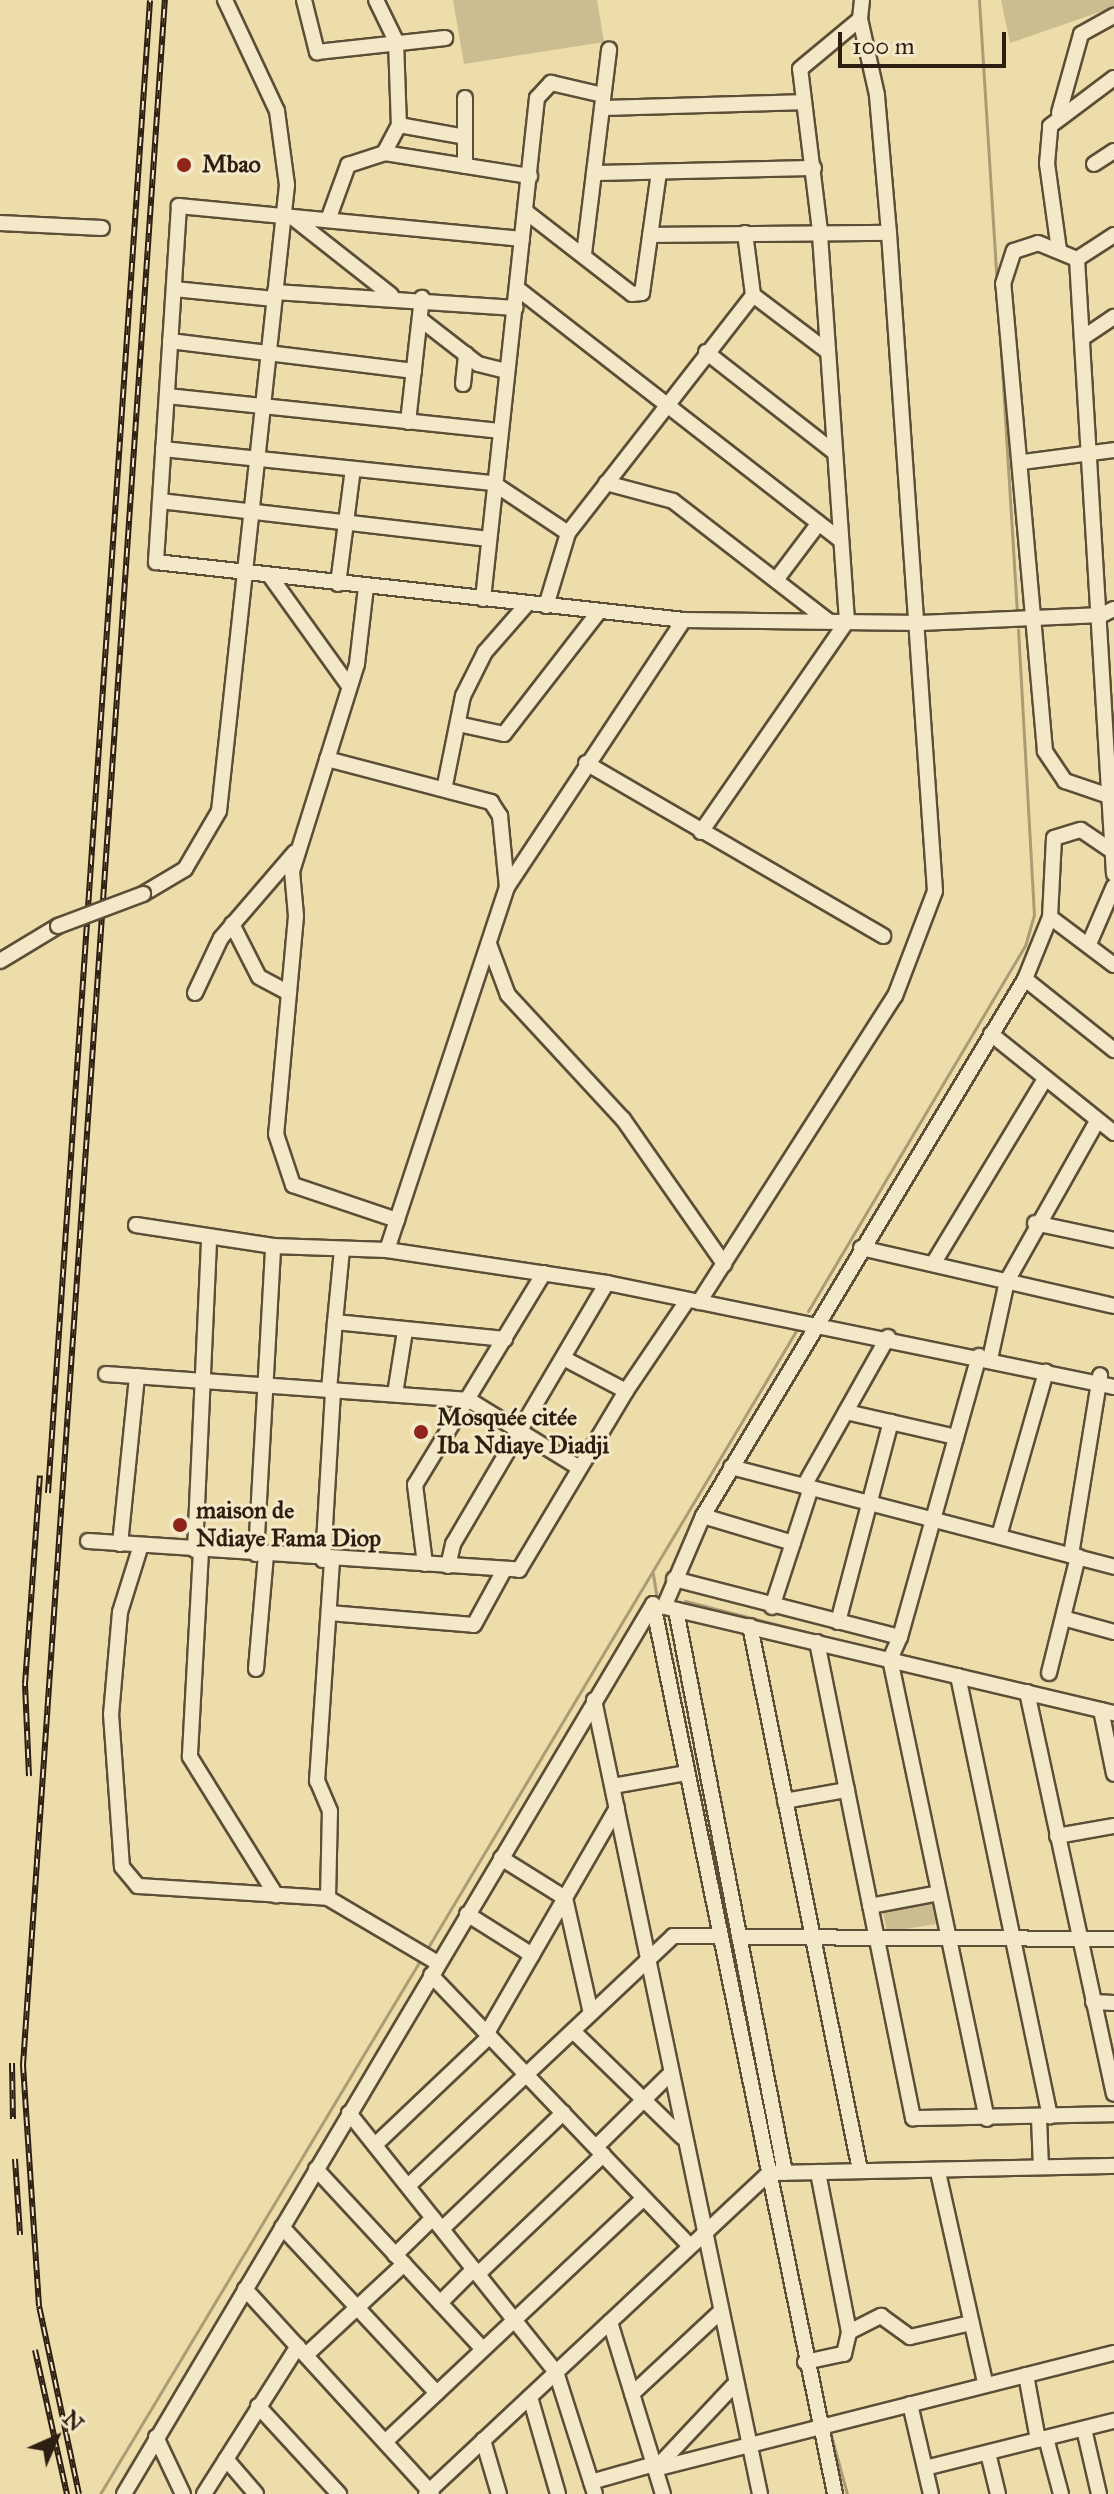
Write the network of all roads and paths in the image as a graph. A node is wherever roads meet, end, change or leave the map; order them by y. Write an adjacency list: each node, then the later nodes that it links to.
1 (225, 0): 26 (street)
2 (304, 0): 8 (street)
3 (376, 0): 8 (street)
4 (862, 0): 6 (street)
5 (1114, 16): 14 (street)
6 (860, 19): 13 (street); 32 (street)
7 (445, 38): 8 (street)
8 (396, 41): 15 (street)
9 (609, 50): 12 (street)
10 (1114, 78): 14 (street)
11 (465, 98): 16 (street)
12 (602, 101): 13 (street); 23 (street); 24 (street)
13 (801, 102): 21 (street)
14 (1059, 113): 36 (street)
15 (399, 125): 16 (street); 18 (street)
16 (465, 137): 20 (street)
17 (1114, 151): 19 (street)
18 (384, 153): 20 (street); 27 (street)
19 (1094, 164)
20 (465, 166): 24 (street)
21 (814, 168): 22 (street); 30 (street)
22 (659, 172): 23 (street); 33 (street)
23 (594, 173): 37 (street)
24 (530, 176): 25 (street)
25 (525, 211): 35 (street); 37 (street)
26 (288, 217): 27 (street); 39 (street); 41 (street); 43 (street)
27 (328, 220): 35 (street)
28 (0, 223): 29 (street)
29 (102, 228)
30 (820, 231): 31 (street); 32 (street); 50 (street)
31 (745, 233): 33 (street); 42 (street)
32 (889, 233): 94 (street)
33 (650, 235): 37 (street)
34 (1114, 235): 38 (street)
35 (522, 239): 40 (street)
36 (1059, 250): 38 (street); 67 (street)
37 (584, 254)
38 (1077, 259): 48 (street)
39 (174, 289): 43 (street); 49 (street)
40 (518, 289): 45 (street); 58 (street)
41 (391, 295): 43 (street); 44 (street)
42 (753, 295): 50 (street); 51 (street)
43 (275, 296): 52 (street)
44 (422, 298): 45 (street); 47 (street)
45 (515, 308): 55 (street)
46 (1114, 317): 48 (street)
47 (420, 319): 53 (street); 54 (street)
48 (1084, 337): 65 (street)
49 (170, 341): 52 (street); 57 (street)
50 (827, 351): 64 (street)
51 (706, 352): 58 (street); 64 (street)
52 (268, 353): 54 (street); 59 (street)
53 (466, 354): 55 (street); 56 (street)
54 (414, 371): 60 (street)
55 (507, 371): 61 (street)
56 (463, 384)
57 (167, 396): 59 (street); 62 (street)
58 (665, 405): 70 (street); 74 (street)
59 (262, 407): 60 (street); 66 (street)
60 (408, 422): 61 (street)
61 (499, 431): 69 (street)
62 (163, 449): 66 (street); 71 (street)
63 (1114, 450): 65 (street)
64 (834, 452): 79 (street)
65 (1094, 457): 67 (street); 76 (street)
66 (256, 459): 68 (street); 72 (street)
67 (1023, 462): 90 (street)
68 (353, 469): 69 (street); 75 (street)
69 (493, 483): 77 (street); 78 (street)
70 (606, 483): 77 (street); 82 (street)
71 (160, 501): 72 (street); 80 (street)
72 (249, 514): 75 (street); 80 (street)
73 (1114, 522): 76 (street)
74 (819, 523): 79 (street); 82 (street)
75 (346, 524): 78 (street); 83 (street)
76 (1098, 531): 88 (street)
77 (568, 533): 87 (street)
78 (487, 539): 85 (street)
79 (840, 540): 93 (street)
80 (243, 573): 81 (street); 114 (street, bridge)
81 (270, 576): 83 (street); 96 (street)
82 (776, 580): 92 (street)
83 (338, 584): 84 (street)
84 (366, 587): 85 (street); 96 (street)
85 (483, 599): 86 (street)
86 (527, 604): 87 (street); 97 (street)
87 (546, 606): 89 (street)
88 (1108, 612): 90 (street); 95 (street)
89 (597, 614): 91 (street); 97 (street)
90 (1034, 619): 94 (street); 102 (street)
91 (684, 620): 92 (street); 100 (street)
92 (828, 621): 93 (street)
93 (847, 621): 94 (street); 103 (street)
94 (920, 623): 135 (street)
95 (1111, 682): 98 (street)
96 (349, 686): 99 (street)
97 (458, 724): 101 (street)
98 (1113, 753): 102 (street)
99 (327, 759): 101 (street); 104 (street)
100 (586, 763): 103 (street); 108 (street)
101 (445, 785): 108 (street)
102 (1112, 797): 105 (street)
103 (701, 832): 111 (street)
104 (298, 849): 110 (street); 120 (street)
105 (1112, 849): 106 (street); 109 (street)
106 (1114, 874)
107 (1114, 886): 113 (street)
108 (507, 887): 112 (street)
109 (1050, 917): 113 (street); 117 (street)
110 (232, 924): 119 (street); 120 (street)
111 (883, 936)
112 (489, 944): 116 (street); 118 (street)
113 (1089, 944): 115 (street)
114 (0, 961)
115 (1114, 965)
116 (479, 977): 118 (street); 126 (street)
117 (1025, 979): 121 (street); 122 (street)
118 (503, 988): 135 (street)
119 (195, 993)
120 (289, 993): 126 (street)
121 (991, 1034): 123 (street); 132 (street)
122 (1113, 1048)
123 (1045, 1079): 124 (street); 136 (street)
124 (1097, 1121): 125 (street); 127 (street)
125 (1114, 1133)
126 (397, 1220): 134 (street)
127 (1035, 1223): 130 (street); 138 (street)
128 (136, 1225): 129 (street)
129 (209, 1237): 131 (street); 152 (street)
130 (1114, 1240)
131 (273, 1246): 133 (street); 154 (street)
132 (861, 1248): 136 (street); 143 (street)
133 (342, 1249): 134 (street); 142 (street)
134 (387, 1250): 137 (street)
135 (724, 1264): 140 (street)
136 (933, 1264): 138 (street)
137 (544, 1273): 139 (street); 146 (street)
138 (1007, 1281): 141 (street); 147 (street)
139 (607, 1283): 140 (street); 148 (street)
140 (693, 1302): 143 (street); 156 (street)
141 (1114, 1306)
142 (335, 1322): 144 (street); 155 (street)
143 (815, 1323): 145 (street); 164 (street)
144 (405, 1331): 146 (street); 157 (street)
145 (888, 1337): 147 (street); 159 (street)
146 (505, 1339): 158 (street)
147 (985, 1357): 149 (street); 162 (street)
148 (565, 1359): 156 (street); 161 (street)
149 (1046, 1372): 153 (street); 169 (street)
150 (106, 1374): 151 (street)
151 (137, 1376): 152 (street); 172 (street)
152 (204, 1382): 154 (street); 174 (street)
153 (1104, 1382): 176 (street)
154 (268, 1386): 155 (street); 175 (street)
155 (331, 1390): 157 (street); 177 (street)
156 (626, 1391): 163 (street)
157 (395, 1394): 158 (street)
158 (469, 1400): 161 (street); 178 (street)
159 (846, 1412): 160 (street); 165 (street)
160 (891, 1422): 162 (street); 166 (street)
161 (521, 1432): 163 (street); 179 (street)
162 (956, 1437): 168 (street)
163 (578, 1467): 181 (street)
164 (731, 1467): 165 (street); 167 (street)
165 (808, 1487): 166 (street); 171 (street)
166 (869, 1503): 168 (street); 187 (street)
167 (703, 1516): 171 (street); 182 (street)
168 (933, 1519): 169 (street); 191 (street)
169 (999, 1536): 176 (street)
170 (88, 1541): 172 (street)
171 (793, 1543): 184 (street)
172 (120, 1544): 173 (street)
173 (141, 1545): 174 (street); 208 (street)
174 (198, 1550): 175 (street); 208 (street)
175 (261, 1555): 177 (street); 192 (street)
176 (1074, 1556): 180 (street); 186 (street)
177 (327, 1561): 178 (street); 185 (street)
178 (425, 1564): 179 (street)
179 (448, 1566): 181 (street)
180 (1114, 1567)
181 (503, 1572): 185 (street)
182 (674, 1579): 183 (street); 184 (street)
183 (664, 1607): 188 (street); 196 (street); 198 (street); 214 (street)
184 (772, 1607): 187 (street)
185 (329, 1613): 209 (street)
186 (1063, 1618): 189 (street); 193 (street)
187 (838, 1622): 191 (street)
188 (750, 1626): 190 (street); 202 (street)
189 (1114, 1632)
190 (817, 1642): 191 (street); 201 (street)
191 (894, 1649): 194 (street); 207 (street)
192 (256, 1669)
193 (1049, 1673)
194 (958, 1676): 195 (street); 216 (street)
195 (1027, 1692): 197 (street); 205 (street)
196 (594, 1700): 200 (street); 206 (street)
197 (1108, 1712): 199 (street)
198 (687, 1773): 200 (street); 213 (street)
199 (1114, 1774)
200 (613, 1786): 203 (street)
201 (847, 1790): 202 (street); 211 (street)
202 (785, 1801): 218 (street)
203 (617, 1808): 210 (street); 223 (street)
204 (1114, 1826): 205 (street)
205 (1057, 1836): 219 (street)
206 (501, 1858): 210 (street); 212 (street)
207 (939, 1893): 211 (street); 215 (street)
208 (276, 1895): 209 (street)
209 (328, 1898): 222 (street)
210 (565, 1898): 221 (street); 226 (street)
211 (870, 1906): 220 (street)
212 (467, 1914): 221 (street); 222 (street)
213 (720, 1936): 223 (street); 247 (street)
214 (739, 1937): 218 (street); 248 (street)
215 (949, 1938): 216 (street); 220 (street); 237 (street)
216 (1013, 1939): 219 (street); 236 (street)
217 (1114, 1939): 219 (street)
218 (814, 1940): 220 (street); 244 (street)
219 (1079, 1940): 224 (street)
220 (877, 1942): 237 (street)
221 (532, 1955): 228 (street)
222 (431, 1962): 228 (street); 233 (street)
223 (645, 1962): 226 (street); 230 (street)
224 (1093, 2002): 225 (street); 231 (street)
225 (1114, 2003)
226 (591, 2013): 227 (street)
227 (573, 2031): 229 (street); 232 (street)
228 (488, 2035): 229 (street); 239 (street)
229 (526, 2074): 234 (street); 249 (street)
230 (668, 2076): 232 (street); 238 (street)
231 (1114, 2094)
232 (641, 2103): 238 (street); 240 (street)
233 (349, 2113): 239 (street); 243 (street)
234 (563, 2113): 240 (street); 251 (street)
235 (1114, 2114): 236 (street)
236 (1044, 2118): 237 (street); 242 (street)
237 (987, 2119)
238 (682, 2137): 253 (street)
239 (375, 2145): 249 (street)
240 (600, 2151): 250 (street); 256 (street)
241 (1114, 2166): 242 (street)
242 (1041, 2167): 246 (street)
243 (316, 2169): 252 (street); 255 (street)
244 (860, 2170): 245 (street); 246 (street)
245 (818, 2172): 248 (street); 264 (street)
246 (938, 2172): 263 (street)
247 (769, 2173): 248 (street); 253 (street); 268 (street)
248 (785, 2173)
249 (408, 2186): 251 (street)
250 (644, 2198): 254 (street); 261 (street)
251 (437, 2223): 255 (street); 256 (street)
252 (282, 2227): 257 (street); 259 (street)
253 (704, 2234): 254 (street); 260 (street)
254 (690, 2246): 262 (street)
255 (400, 2259): 258 (street); 259 (street)
256 (476, 2271): 258 (street); 261 (street)
257 (245, 2289): 266 (street); 281 (street)
258 (440, 2303): 265 (street)
259 (357, 2308): 266 (street); 273 (street)
260 (719, 2313): 272 (street); 274 (street)
261 (513, 2318): 265 (street); 269 (street)
262 (610, 2322): 269 (street); 274 (street)
263 (971, 2323): 264 (street); 271 (street)
264 (849, 2332): 268 (street)
265 (482, 2348): 273 (street)
266 (302, 2350): 277 (street); 284 (street)
267 (1114, 2353): 270 (street)
268 (805, 2362): 279 (street)
269 (556, 2372): 275 (street); 290 (street)
270 (1026, 2375): 271 (street); 282 (street)
271 (985, 2383): 276 (street)
272 (733, 2386): 285 (street); 288 (street)
273 (437, 2393): 284 (street)
274 (632, 2394): 288 (street)
275 (530, 2397): 283 (street); 298 (street)
276 (910, 2404): 279 (street); 289 (street)
277 (258, 2406): 287 (street); 296 (street)
278 (1114, 2421): 280 (street)
279 (818, 2425): 285 (street); 301 (street)
280 (1084, 2429): 282 (street); 305 (street)
281 (156, 2437): 292 (street); 293 (street)
282 (1042, 2439): 286 (street); 304 (street)
283 (483, 2440): 291 (street); 297 (street)
284 (386, 2441): 291 (street)
285 (748, 2445): 288 (street); 300 (street)
286 (988, 2453): 289 (street); 303 (street)
287 (226, 2459): 294 (street); 295 (street)
288 (654, 2466): 290 (street); 299 (street)
289 (925, 2468): 302 (street)
290 (593, 2488)
291 (430, 2492)
292 (124, 2494)
293 (183, 2494)
294 (204, 2494)
295 (256, 2494)
296 (339, 2494)
297 (499, 2494)
298 (558, 2494)
299 (663, 2494)
300 (760, 2494)
301 (835, 2494)
302 (931, 2494)
303 (998, 2494)
304 (1061, 2494)
305 (1099, 2494)

